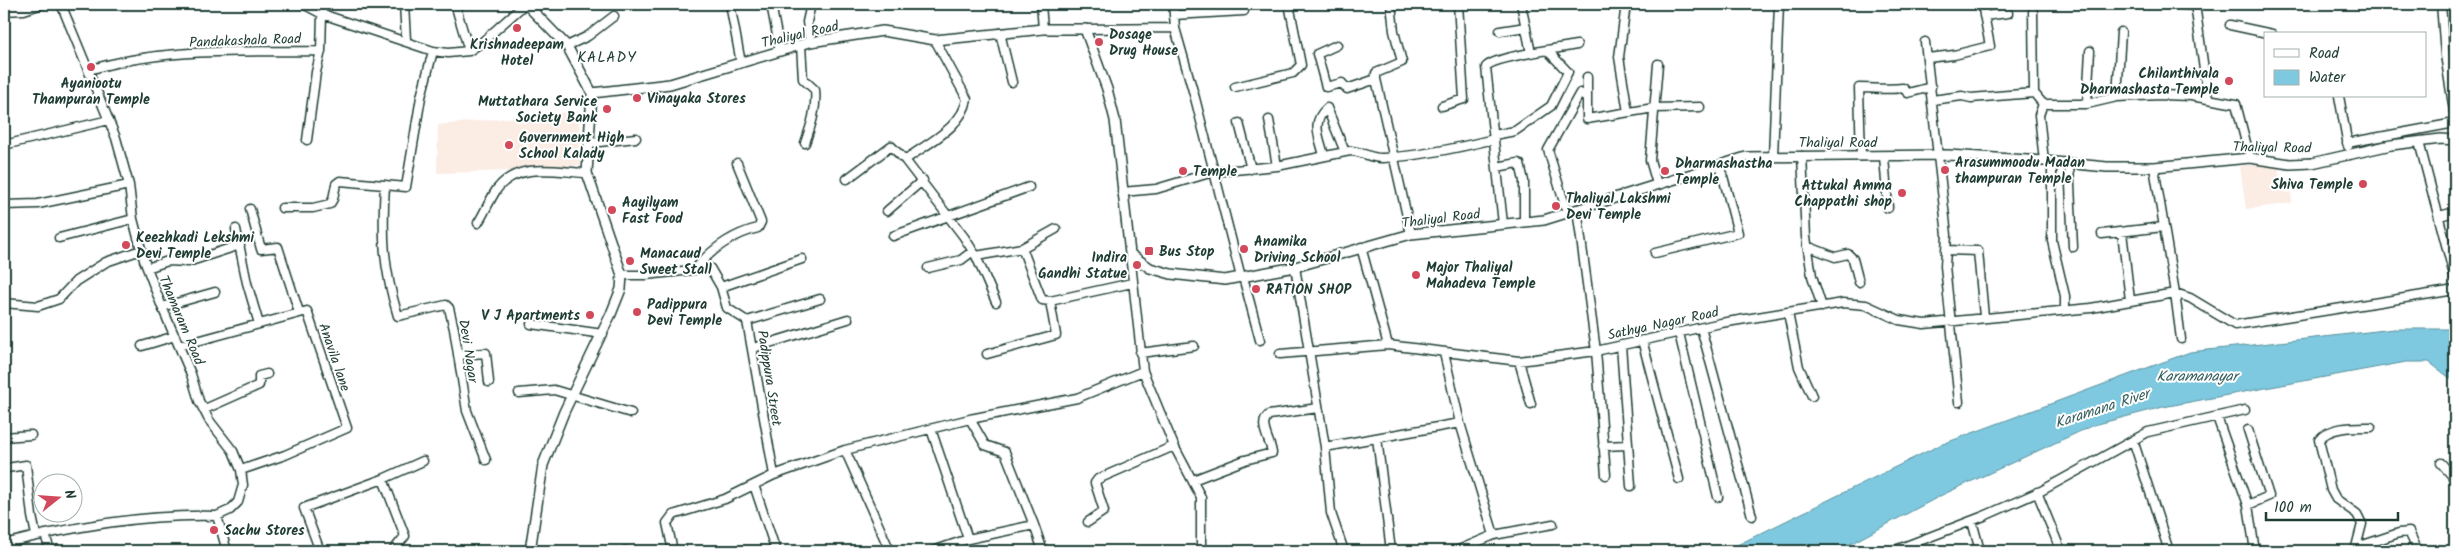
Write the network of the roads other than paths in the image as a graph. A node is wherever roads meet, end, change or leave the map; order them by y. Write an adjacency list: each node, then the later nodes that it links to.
1 (42, 4): 24 (street)
2 (61, 4): 60 (street, Thamaram Road)
3 (304, 4): 27 (street)
4 (322, 4): 27 (street, Pandakashala Road)
5 (404, 4): 40 (street)
6 (455, 4): 51 (street)
7 (730, 4): 58 (street)
8 (771, 4): 52 (street)
9 (811, 4): 42 (street)
10 (1041, 4): 34 (street)
11 (1173, 4): 28 (street)
12 (1244, 4): 28 (street)
13 (1289, 4): 56 (street)
14 (1392, 4): 62 (street)
15 (1458, 4): 75 (street)
16 (1521, 4): 32 (street)
17 (1626, 4): 78 (street)
18 (1779, 4): 97 (street)
19 (1982, 4): 30 (street)
20 (2174, 4): 21 (street)
21 (2197, 4): 72 (street)
22 (2441, 4): 79 (street)
23 (529, 5): 47 (street); 51 (street)
24 (4, 11)
25 (2033, 12): 67 (street)
26 (2008, 13): 30 (street)
27 (322, 14): 40 (street); 48 (street, Pandakashala Road)
28 (1174, 15): 33 (street)
29 (614, 16): 47 (street)
30 (1984, 16): 57 (street)
31 (2230, 25): 38 (street)
32 (1526, 27): 36 (street); 54 (street)
33 (1175, 28): 35 (street); 112 (street)
34 (1043, 29): 35 (street, Thaliyal Road); 39 (street, Thaliyal Road)
35 (1085, 29): 120 (street)
36 (1500, 31)
37 (2121, 32): 68 (street)
38 (2264, 32)
39 (1000, 33): 41 (street, Thaliyal Road); 63 (street)
40 (406, 40): 50 (street)
41 (935, 40): 42 (street, Thaliyal Road); 103 (street)
42 (810, 42): 44 (street, Thaliyal Road)
43 (1926, 42): 57 (street)
44 (801, 45): 52 (street, Thaliyal Road); 89 (street)
45 (1337, 45): 55 (street)
46 (1577, 45): 49 (street)
47 (567, 46): 66 (street)
48 (321, 50): 60 (street, Pandakashala Road); 86 (street)
49 (1547, 50): 54 (street); 84 (street)
50 (433, 51): 51 (street); 118 (street)
51 (469, 51)
52 (780, 51): 58 (street, Thaliyal Road)
53 (2090, 51): 74 (street)
54 (1531, 53): 84 (street)
55 (1317, 54): 56 (street); 62 (street)
56 (1301, 58): 64 (street)
57 (1927, 58): 65 (street)
58 (741, 63): 66 (street, Thaliyal Road)
59 (1658, 64): 77 (street)
60 (89, 70): 80 (street, Thamaram Road)
61 (1587, 77): 69 (street)
62 (1376, 79): 101 (street)
63 (1012, 82)
64 (1235, 87)
65 (1931, 87): 71 (street); 99 (street)
66 (592, 93): 91 (street)
67 (2034, 93): 71 (street); 73 (street)
68 (2117, 97): 72 (street); 74 (street)
69 (1588, 98): 78 (street); 127 (street)
70 (2339, 98): 90 (street)
71 (1932, 100): 94 (street)
72 (2208, 100): 102 (street)
73 (2043, 104): 74 (street); 104 (street)
74 (2087, 104)
75 (1442, 106)
76 (1700, 107): 77 (street)
77 (1654, 108): 78 (street); 117 (street)
78 (1628, 112)
79 (2455, 117)
80 (109, 120): 92 (street); 116 (street, Thamaram Road)
81 (1268, 120): 108 (street)
82 (1239, 123): 111 (street)
83 (2455, 123): 90 (street)
84 (1494, 137): 101 (street); 110 (street)
85 (636, 138): 91 (street)
86 (307, 140)
87 (2455, 140): 88 (street, Thaliyal Road)
88 (2420, 142): 95 (street, Thaliyal Road); 129 (street)
89 (805, 143)
90 (2347, 143): 95 (street)
91 (590, 144): 113 (street)
92 (4, 145)
93 (1345, 152): 96 (street); 96 (street); 101 (street)
94 (1939, 155): 100 (street, Thaliyal Road); 104 (street, Thaliyal Road); 149 (street)
95 (2350, 155): 102 (street, Thaliyal Road)
96 (1324, 156): 108 (street)
97 (1773, 156): 98 (street, Thaliyal Road); 107 (street, Thaliyal Road)
98 (1802, 156): 99 (street, Thaliyal Road); 144 (street)
99 (1861, 156): 100 (street, Thaliyal Road)
100 (1884, 156): 123 (street)
101 (1392, 157): 139 (street)
102 (2250, 158): 109 (street, Thaliyal Road)
103 (905, 160): 114 (street); 115 (street)
104 (2048, 161): 106 (street, Thaliyal Road); 174 (street)
105 (737, 163): 156 (street)
106 (2069, 164): 109 (street, Thaliyal Road); 146 (street)
107 (1720, 165): 117 (street, Thaliyal Road); 150 (street)
108 (1277, 166): 111 (street)
109 (2154, 167): 135 (street)
110 (1497, 168): 132 (street); 134 (street)
111 (1251, 169): 112 (street)
112 (1212, 172): 120 (street); 159 (street)
113 (588, 173): 133 (street); 158 (street)
114 (846, 179)
115 (923, 180): 126 (street); 130 (street)
116 (129, 184): 121 (street); 131 (street, Thamaram Road)
117 (1657, 184): 125 (street, Thaliyal Road)
118 (385, 185): 122 (street); 202 (street, Devi Nagar)
119 (1029, 188): 130 (street)
120 (1122, 192): 152 (street)
121 (4, 205)
122 (282, 208)
123 (1888, 208)
124 (250, 209): 175 (street)
125 (1578, 209): 127 (street, Thaliyal Road); 197 (street, Sathya Nagar Road)
126 (887, 212)
127 (1567, 212): 132 (street, Thaliyal Road)
128 (2455, 212): 129 (street)
129 (2439, 216): 160 (street)
130 (949, 217): 141 (street); 151 (street)
131 (133, 219): 142 (street); 148 (street, Thamaram Road)
132 (1524, 222): 134 (street, Thaliyal Road)
133 (478, 223)
134 (1503, 224): 139 (street, Thaliyal Road)
135 (2163, 227): 138 (street); 166 (street)
136 (236, 229): 143 (street)
137 (1056, 229): 147 (street)
138 (2122, 232): 140 (street); 168 (street)
139 (1411, 234): 145 (street, Thaliyal Road)
140 (2102, 234)
141 (893, 236)
142 (59, 238)
143 (240, 245): 155 (street); 181 (street)
144 (1807, 246): 161 (street); 173 (street)
145 (1361, 247): 154 (street, Thaliyal Road); 190 (street)
146 (2072, 247)
147 (1022, 248): 151 (street); 169 (street)
148 (141, 250): 155 (street, Thamaram Road); 171 (street)
149 (1946, 250): 177 (street); 180 (street)
150 (1655, 253)
151 (974, 254): 157 (street); 170 (street)
152 (1130, 254): 159 (street, Thaliyal Road); 162 (street)
153 (802, 258): 163 (street)
154 (1295, 267): 159 (street, Thaliyal Road); 196 (street)
155 (147, 268): 172 (street, Thamaram Road)
156 (696, 268): 158 (street); 163 (street, Padippura Street)
157 (928, 268)
158 (622, 275): 185 (street)
159 (1242, 277): 188 (street)
160 (2455, 279)
161 (1859, 282)
162 (1132, 284): 169 (street); 200 (street)
163 (721, 287): 179 (street, Padippura Street)
164 (2455, 290): 166 (street)
165 (215, 292): 172 (street)
166 (2175, 293): 168 (street, Sathya Nagar Road); 187 (street)
167 (820, 300): 179 (street)
168 (2130, 300): 174 (street, Sathya Nagar Road)
169 (1050, 301): 199 (street)
170 (996, 302)
171 (4, 303)
172 (162, 307): 186 (street, Thamaram Road)
173 (1822, 307): 176 (street, Sathya Nagar Road); 180 (street, Sathya Nagar Road)
174 (2066, 310): 177 (street, Sathya Nagar Road)
175 (299, 312): 181 (street); 235 (street, Anavila lane)
176 (1788, 314): 183 (street, Sathya Nagar Road); 208 (street)
177 (1984, 317): 180 (street, Sathya Nagar Road)
178 (848, 319): 195 (street)
179 (747, 321): 195 (street, Padippura Street)
180 (1952, 321): 210 (street)
181 (259, 324): 193 (street)
182 (531, 324): 185 (street)
183 (1701, 328): 184 (street, Sathya Nagar Road); 248 (street)
184 (1679, 333): 189 (street, Sathya Nagar Road); 245 (street)
185 (603, 334): 209 (street)
186 (176, 336): 192 (street); 193 (street, Thamaram Road)
187 (2181, 339)
188 (1260, 340)
189 (1642, 340): 191 (street, Sathya Nagar Road); 239 (street)
190 (1388, 345): 196 (street); 198 (street)
191 (1621, 345): 197 (street, Sathya Nagar Road); 226 (street)
192 (142, 346)
193 (179, 346): 213 (street, Thamaram Road)
194 (1194, 346): 200 (street)
195 (753, 348): 236 (street, Padippura Street)
196 (1308, 350): 201 (street); 212 (street)
197 (1596, 350): 203 (street); 228 (street)
198 (1444, 352): 203 (street); 218 (street)
199 (987, 354)
200 (1140, 354): 204 (street)
201 (1280, 354)
202 (458, 355): 206 (street); 231 (street, Devi Nagar)
203 (1519, 361): 211 (street)
204 (1143, 371): 217 (street); 227 (street)
205 (267, 374): 213 (street)
206 (489, 382)
207 (519, 393): 209 (street)
208 (1812, 396)
209 (572, 397): 215 (street); 263 (street)
210 (1958, 402)
211 (1531, 404)
212 (1318, 408): 229 (street); 241 (street)
213 (204, 409): 235 (street, Thamaram Road)
214 (2245, 410): 216 (street)
215 (631, 413)
216 (2217, 417): 225 (street); 246 (street)
217 (970, 419): 220 (street); 252 (street)
218 (1460, 423): 224 (street); 255 (street)
219 (2371, 427): 258 (street)
220 (931, 429): 230 (street); 256 (street)
221 (2248, 430): 246 (street)
222 (31, 435): 223 (street)
223 (4, 437)
224 (1377, 438): 229 (street); 271 (street)
225 (2133, 440): 244 (street); 276 (street)
226 (1628, 445): 228 (street); 243 (street)
227 (1174, 446): 241 (street); 250 (street)
228 (1603, 446): 237 (street)
229 (1325, 447): 270 (street)
230 (845, 450): 236 (street); 266 (street)
231 (486, 460)
232 (423, 461): 238 (street)
233 (2441, 463): 240 (street)
234 (7, 468): 254 (street)
235 (241, 470): 247 (street, Thamaram Road)
236 (774, 475): 242 (street)
237 (1606, 475)
238 (383, 479): 261 (street); 262 (street)
239 (1678, 479)
240 (2455, 479)
241 (1193, 480): 269 (street)
242 (754, 485): 264 (street); 265 (street)
243 (1631, 486)
244 (2038, 492): 249 (street); 275 (street)
245 (1718, 497)
246 (2248, 505): 277 (street)
247 (217, 516): 253 (street); 260 (street)
248 (1752, 516)
249 (1972, 521): 273 (street); 274 (street)
250 (1088, 522)
251 (1553, 524): 255 (street)
252 (1034, 525): 256 (street); 268 (street)
253 (45, 534): 254 (street); 259 (street)
254 (36, 535): 257 (street)
255 (1494, 535): 272 (street)
256 (968, 540): 267 (street)
257 (4, 544)
258 (2356, 549): 278 (street)
259 (50, 551)
260 (227, 551)
261 (320, 551)
262 (393, 551)
263 (530, 551)
264 (673, 551)
265 (776, 551)
266 (890, 551)
267 (933, 551)
268 (1043, 551)
269 (1201, 551)
270 (1344, 551)
271 (1391, 551)
272 (1456, 551)
273 (1893, 551)
274 (1980, 551)
275 (2061, 551)
276 (2169, 551)
277 (2254, 551)
278 (2418, 551)

